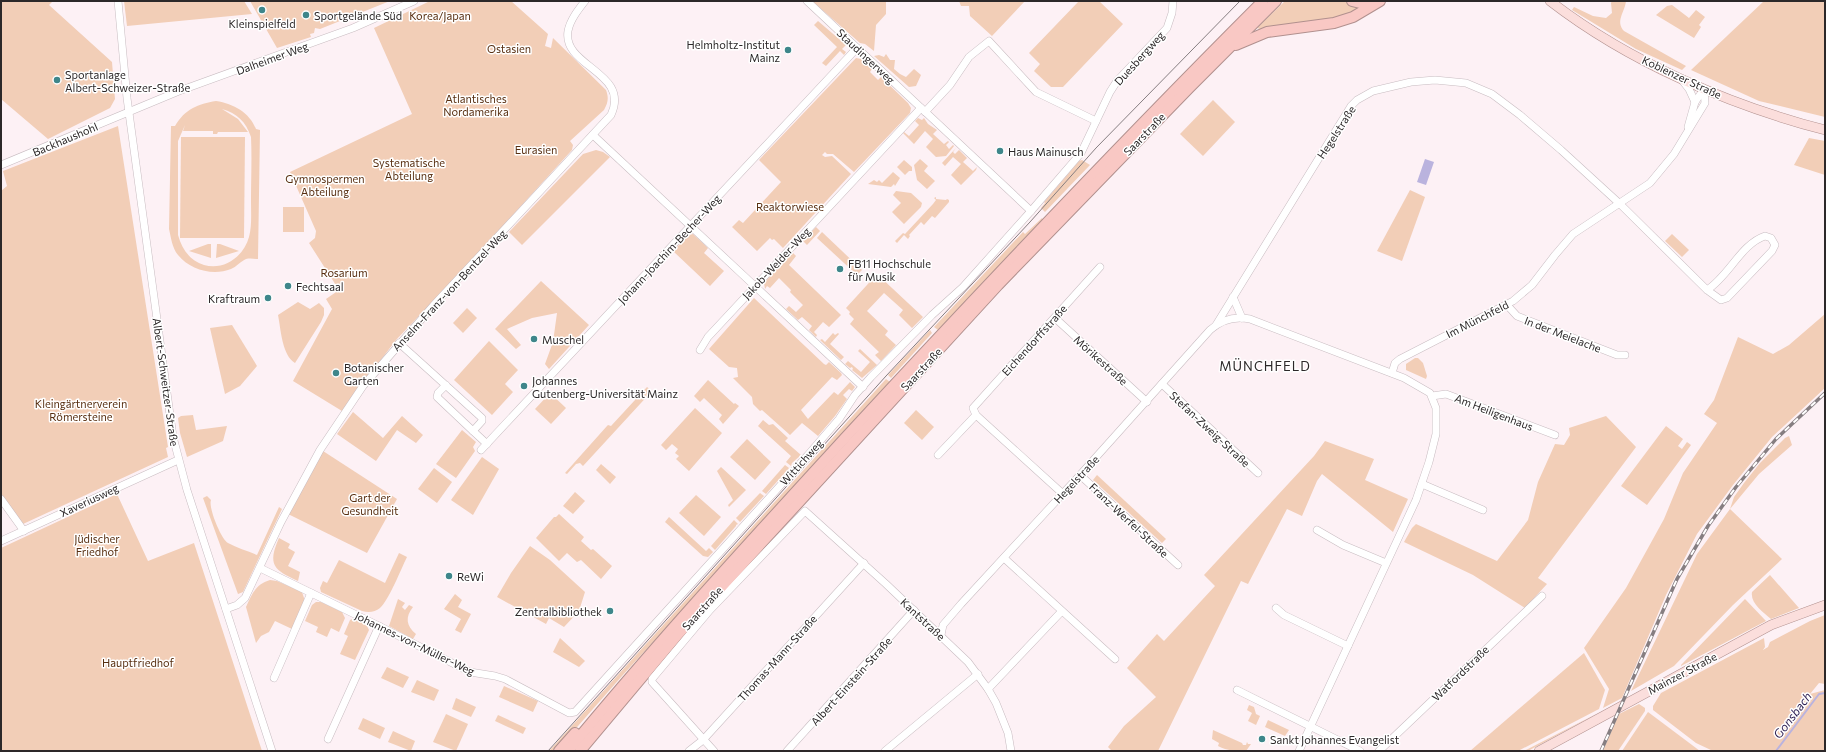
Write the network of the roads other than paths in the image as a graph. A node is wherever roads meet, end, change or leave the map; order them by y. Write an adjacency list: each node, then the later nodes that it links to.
1 (118, 1): 22 (street, Albert-Schweitzer-Straße)
2 (414, 1): 22 (street, Dalheimer Weg)
3 (585, 1): 26 (street, Anselm-Franz-von-Bentzel-Weg)
4 (807, 1): 14 (street, Staudingerweg)
5 (1173, 1): 23 (street, Duesbergweg)
6 (1256, 1): 13 (highway)
7 (1263, 1): 13 (highway, Saarstraße)
8 (1276, 1): 15 (highway, Saarstraße)
9 (1352, 1): 10 (highway)
10 (1369, 1)
11 (1380, 1): 15 (highway)
12 (1550, 1): 16 (main road, Koblenzer Straße)
13 (1244, 19): 85 (highway, Saarstraße)
14 (857, 48): 21 (street, Staudingerweg); 30 (street, Johann-Joachim-Becher-Weg)
15 (1229, 48): 94 (highway, Saarstraße)
16 (1680, 78): 17 (main road, Koblenzer Straße); 19 (street)
17 (1704, 89): 18 (main road, Koblenzer Straße); 19 (street, Im Münchfeld); 20 (street)
18 (1722, 96): 20 (street); 24 (main road, Koblenzer Straße)
19 (1695, 102): 25 (street, Im Münchfeld)
20 (1705, 103): 25 (street, Im Münchfeld)
21 (923, 110): 23 (street); 29 (street, Staudingerweg); 32 (street, Jakob-Welder-Weg)
22 (129, 112): 27 (street, Backhaushohl); 54 (street, Albert-Schweitzer-Straße)
23 (1096, 121): 29 (street, Duesbergweg)
24 (1825, 130)
25 (1687, 133): 28 (street, Im Münchfeld)
26 (593, 135): 30 (street); 39 (street, Anselm-Franz-von-Bentzel-Weg)
27 (1, 165)
28 (1620, 204): 33 (street, Hegelstraße); 34 (street, Hegelstraße); 35 (street, Im Münchfeld)
29 (1031, 212): 45 (street, Wittichweg)
30 (690, 226): 32 (street); 51 (street, Johann-Joachim-Becher-Weg)
31 (1100, 267): 36 (street, Eichendorffstraße)
32 (755, 286): 40 (street, Jakob-Welder-Weg); 45 (street)
33 (1707, 290): 33 (street, Hegelstraße)
34 (1233, 297): 37 (street); 38 (street, Hegelstraße)
35 (1507, 305): 41 (street, In der Meielache); 42 (street, Im Münchfeld)
36 (1055, 318): 47 (street, Mörikestraße); 48 (street, Eichendorffstraße)
37 (1242, 318): 38 (street, Hegelstraße); 42 (street)
38 (1216, 326): 43 (street, Hegelstraße)
39 (399, 343): 44 (street); 69 (street, Anselm-Franz-von-Bentzel-Weg)
40 (700, 350)
41 (1624, 355)
42 (1392, 373): 46 (street)
43 (1162, 384): 47 (street, Hegelstraße); 55 (street, Stefan-Zweig-Straße)
44 (446, 385): 49 (street); 49 (street)
45 (863, 386): 86 (street, Wittichweg)
46 (1432, 396): 50 (street, Am Heiligenhaus); 57 (street)
47 (1147, 402): 56 (street, Hegelstraße)
48 (976, 415): 53 (street, Eichendorffstraße); 58 (street)
49 (473, 431): 51 (street)
50 (1555, 435)
51 (487, 444): 52 (street, Johann-Joachim-Becher-Weg)
52 (481, 450)
53 (938, 455)
54 (178, 460): 63 (street, Xaveriusweg); 74 (street, Albert-Schweitzer-Straße)
55 (1258, 473)
56 (1080, 475): 58 (street, Hegelstraße); 68 (street, Franz-Werfel-Straße)
57 (1422, 484): 60 (street); 67 (street)
58 (1063, 494): 65 (street, Hegelstraße)
59 (1, 499): 63 (street)
60 (1483, 510)
61 (803, 513): 66 (street, Kantstraße); 89 (street, Saarstraße)
62 (1317, 530): 67 (street)
63 (24, 531): 64 (street, Xaveriusweg)
64 (1, 541)
65 (1004, 558): 76 (street); 78 (street, Hegelstraße)
66 (864, 563): 75 (street, Kantstraße); 89 (street, Thomas-Mann-Straße)
67 (1386, 564): 79 (street)
68 (1178, 565)
69 (260, 568): 70 (street, Johannes-von-Müller-Weg); 74 (street, Anselm-Franz-von-Bentzel-Weg)
70 (311, 593): 77 (street, Johannes-von-Müller-Weg); 82 (street)
71 (1542, 596): 102 (street, Watfordstraße)
72 (1825, 605): 90 (main road, Mainzer Straße)
73 (1276, 608): 79 (street)
74 (226, 609): 91 (street, Albert-Schweitzer-Straße)
75 (914, 610): 78 (street, Kantstraße); 97 (street, Albert-Einstein-Straße)
76 (1061, 612): 80 (street); 83 (street)
77 (379, 626): 86 (street, Johannes-von-Müller-Weg); 88 (street)
78 (941, 635): 81 (street, Kantstraße)
79 (1348, 646): 87 (street)
80 (1115, 659)
81 (978, 674): 83 (street, Kantstraße); 98 (street)
82 (274, 678)
83 (988, 689): 99 (street, Kantstraße)
84 (1236, 690): 87 (street)
85 (606, 705): 92 (highway); 93 (highway, Saarstraße)
86 (572, 713)
87 (1310, 728): 100 (street); 101 (street)
88 (328, 739)
89 (703, 740): 95 (street, Thomas-Mann-Straße); 96 (street)
90 (1540, 750)
91 (272, 751)
92 (559, 751)
93 (568, 751)
94 (580, 751)
95 (689, 751)
96 (714, 751)
97 (787, 751)
98 (885, 751)
99 (1011, 751)
100 (1299, 751)
101 (1360, 751)
102 (1379, 751)

